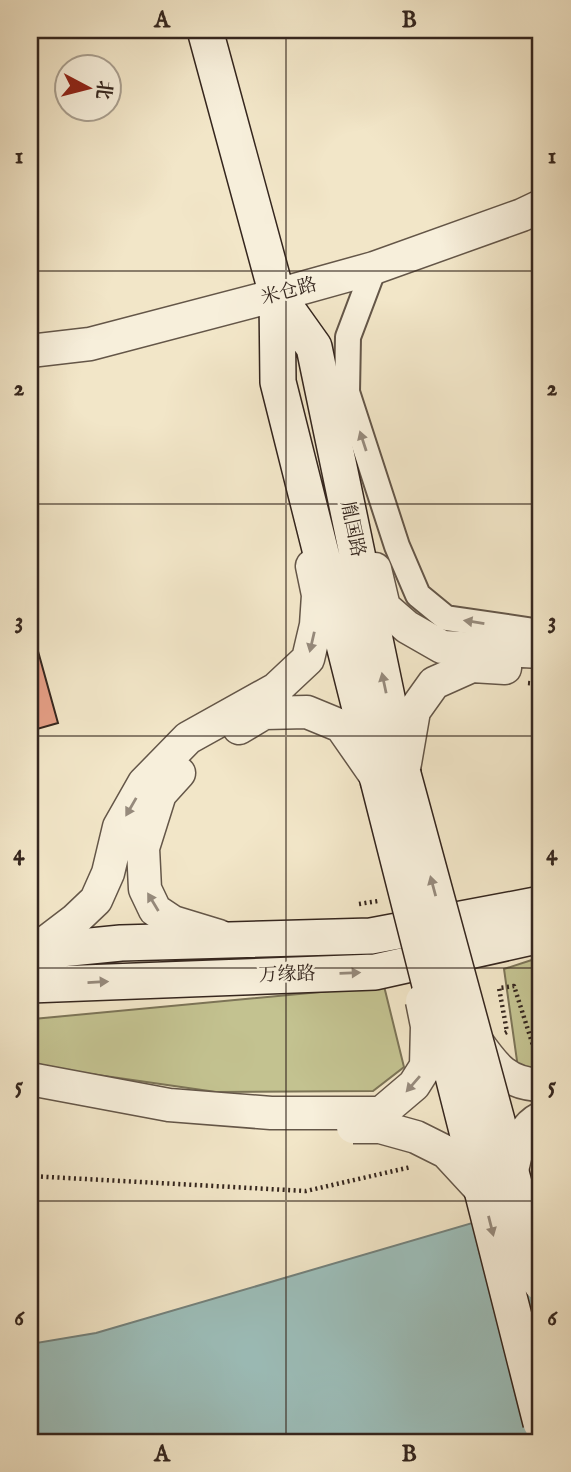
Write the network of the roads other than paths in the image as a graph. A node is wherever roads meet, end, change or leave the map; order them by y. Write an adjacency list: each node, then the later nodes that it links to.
1 (205, 30): 4 (main road, 胤国路)
2 (541, 206): 3 (street, 米仓路)
3 (374, 268): 4 (street, 米仓路); 8 (street, one-way to 3)
4 (277, 295): 5 (main road, 胤国路); 6 (street, 米仓路); 7 (main road, 胤国路)
5 (314, 346): 9 (street); 11 (main road, 胤国路, one-way to 5)
6 (30, 351)
7 (278, 382): 11 (main road, 胤国路); 15 (street, one-way to 15)
8 (541, 632)
9 (541, 652)
10 (533, 676): 11 (street)
11 (390, 777): 14 (street, one-way to 11); 16 (main road, one-way to 11, bridge); 18 (street, one-way to 18, bridge); 21 (main road, bridge)
12 (541, 904): 14 (main road, 万缘路)
13 (541, 935): 15 (main road, 万缘路, one-way to 13)
14 (233, 940): 15 (main road, 万缘路)
15 (32, 973)
16 (487, 1037): 17 (street); 21 (main road, bridge)
17 (540, 1074)
18 (30, 1079)
19 (30, 1092): 21 (street, bridge)
20 (541, 1118): 21 (street, bridge)
21 (496, 1183): 22 (main road, bridge); 23 (main road, one-way to 23, bridge)
22 (541, 1283)
23 (541, 1423)

